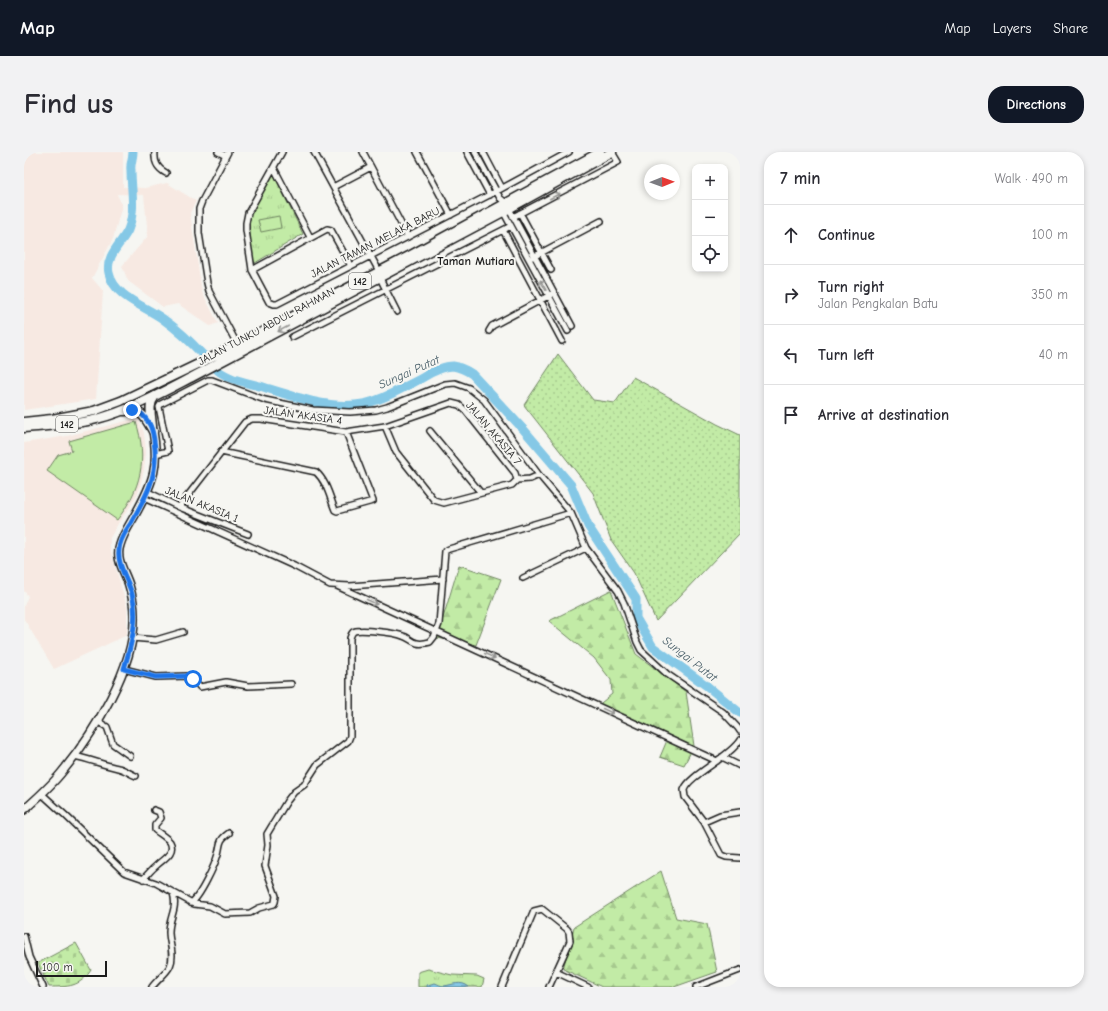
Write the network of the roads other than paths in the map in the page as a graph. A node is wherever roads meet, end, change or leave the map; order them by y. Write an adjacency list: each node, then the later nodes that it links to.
1 (154, 152): 16 (street)
2 (218, 152): 13 (street)
3 (282, 152): 15 (street)
4 (314, 152): 17 (street)
5 (364, 152): 14 (street)
6 (417, 152): 23 (street)
7 (466, 152): 20 (street)
8 (475, 152): 19 (street)
9 (483, 152): 18 (street)
10 (569, 152): 18 (street, JALAN TAMAN MELAKA BARU)
11 (600, 152): 21 (main road, JALAN TUNKU ABDUL RAHMAN / 142)
12 (612, 152): 21 (main road, JALAN TUNKU ABDUL RAHMAN / 142); 22 (street, one-way to 12)
13 (227, 154): 48 (street)
14 (371, 167): 17 (street); 29 (street)
15 (274, 168): 28 (street); 35 (street)
16 (166, 173)
17 (333, 187): 31 (street)
18 (502, 188): 19 (street, JALAN TAMAN MELAKA BARU)
19 (497, 191): 20 (street, JALAN TAMAN MELAKA BARU); 21 (street)
20 (490, 195): 23 (street, JALAN TAMAN MELAKA BARU)
21 (504, 206): 24 (street); 26 (street); 37 (main road, JALAN TUNKU ABDUL RAHMAN / 142)
22 (520, 213): 24 (street); 30 (street)
23 (451, 215): 29 (street, JALAN TAMAN MELAKA BARU)
24 (513, 217): 32 (street)
25 (601, 221): 30 (street)
26 (511, 226): 27 (street); 33 (street)
27 (503, 230): 38 (street); 41 (street)
28 (310, 237): 34 (street); 35 (street)
29 (408, 237): 31 (street, JALAN TAMAN MELAKA BARU)
30 (542, 252): 32 (street); 36 (street)
31 (371, 256): 34 (street, JALAN TAMAN MELAKA BARU); 37 (street)
32 (534, 256): 33 (street); 39 (street)
33 (529, 259): 40 (street, one-way to 33)
34 (351, 266): 35 (street, JALAN TAMAN MELAKA BARU)
35 (252, 270)
36 (551, 270)
37 (379, 275): 38 (street); 48 (main road, JALAN TUNKU ABDUL RAHMAN / 142); 49 (main road, JALAN TUNKU ABDUL RAHMAN / 142, one-way to 49)
38 (386, 290): 42 (street); 46 (street)
39 (554, 293): 40 (street); 43 (street)
40 (549, 296): 41 (street); 45 (street)
41 (540, 300): 44 (street); 47 (street)
42 (397, 312)
43 (572, 326)
44 (489, 331)
45 (568, 331)
46 (292, 337)
47 (562, 341)
48 (237, 344): 49 (main road, JALAN TUNKU ABDUL RAHMAN / 142)
49 (220, 358): 50 (main road, JALAN TUNKU ABDUL RAHMAN / 142)
50 (205, 366): 51 (main road, JALAN TUNKU ABDUL RAHMAN / 142); 52 (main road, JALAN TUNKU ABDUL RAHMAN / 142)
51 (189, 369): 55 (main road); 57 (main road, JALAN TUNKU ABDUL RAHMAN / 142)
52 (194, 376): 53 (street); 54 (main road, JALAN TUNKU ABDUL RAHMAN / 142)
53 (197, 386): 66 (street); 67 (street)
54 (155, 396): 55 (main road, JALAN TUNKU ABDUL RAHMAN / 142); 62 (main road)
55 (144, 401): 57 (main road); 58 (main road, JALAN TUNKU ABDUL RAHMAN / 142); 62 (main road)
56 (451, 403): 60 (street, JALAN AKASIA 4); 68 (street, JALAN AKASIA 7)
57 (94, 411): 59 (main road, JALAN TUNKU ABDUL RAHMAN / 142)
58 (110, 415): 61 (main road, JALAN TUNKU ABDUL RAHMAN / 142); 62 (main road)
59 (24, 422)
60 (385, 426): 63 (street, JALAN AKASIA 4); 69 (street)
61 (24, 428)
62 (153, 431): 66 (main road)
63 (346, 432): 65 (street, JALAN AKASIA 4); 65 (street)
64 (430, 432): 69 (street)
65 (221, 452): 71 (street)
66 (155, 454): 70 (main road)
67 (539, 474): 68 (street); 72 (street)
68 (517, 480): 69 (street)
69 (481, 493)
70 (146, 495): 71 (street, JALAN AKASIA 1); 77 (street); 80 (main road)
71 (179, 507): 73 (street, JALAN AKASIA 1)
72 (570, 513): 74 (street); 76 (street)
73 (248, 534)
74 (586, 548): 75 (street); 84 (street)
75 (523, 578)
76 (443, 579): 77 (street); 79 (street)
77 (336, 586): 79 (street, one-way to 79)
78 (183, 632): 80 (street)
79 (437, 632): 88 (street, one-way to 88); 100 (street)
80 (132, 638): 81 (main road)
81 (124, 669): 82 (street); 83 (main road)
82 (291, 684)
83 (97, 721): 86 (main road); 87 (street)
84 (740, 731)
85 (740, 740): 88 (street)
86 (74, 756): 90 (street); 91 (main road)
87 (130, 756)
88 (719, 759): 89 (street); 95 (street)
89 (740, 766)
90 (136, 776)
91 (42, 794): 92 (main road); 98 (street)
92 (24, 810)
93 (154, 810): 98 (street)
94 (740, 812): 95 (street)
95 (704, 822): 97 (street)
96 (229, 833): 100 (street)
97 (740, 858)
98 (144, 879): 99 (street)
99 (173, 893): 100 (street); 106 (street)
100 (191, 903)
101 (24, 936): 105 (street)
102 (740, 970): 104 (street)
103 (556, 972): 107 (street); 108 (street); 109 (street)
104 (703, 986): 110 (street)
105 (43, 987)
106 (152, 987)
107 (502, 987)
108 (549, 987)
109 (588, 987)
110 (696, 987)

